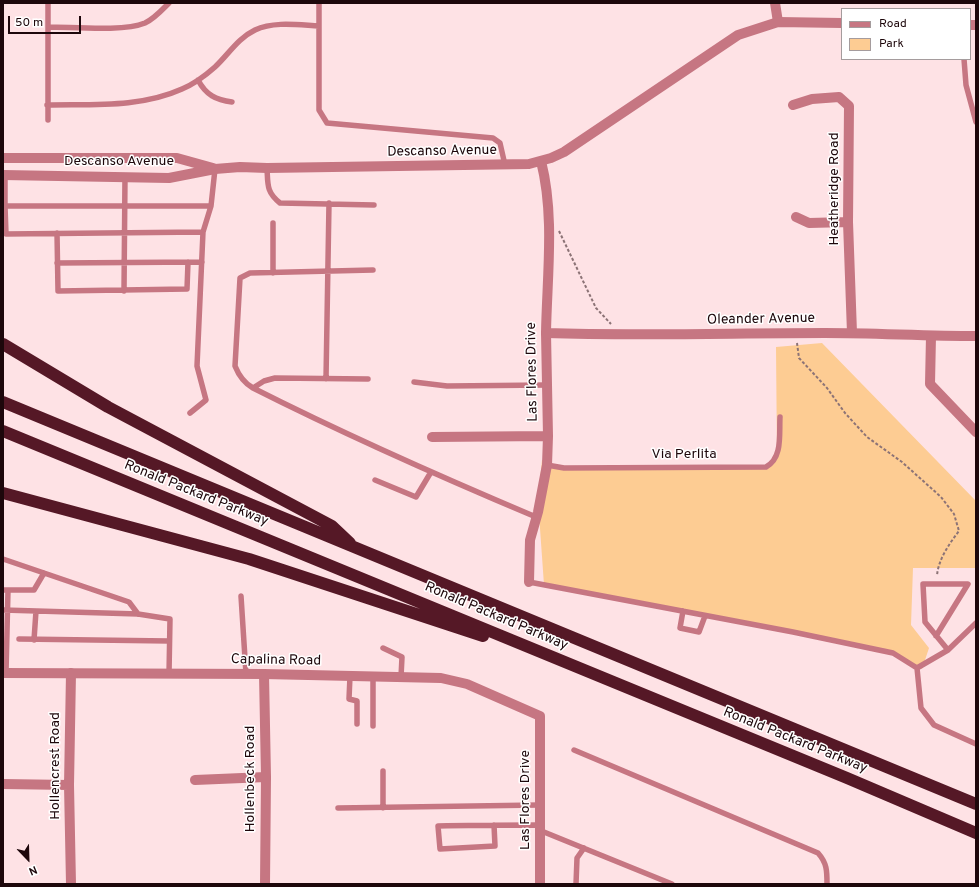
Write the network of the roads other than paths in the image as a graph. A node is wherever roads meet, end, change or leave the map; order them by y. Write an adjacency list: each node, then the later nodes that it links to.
1 (48, 3): 8 (lane)
2 (169, 3): 8 (lane)
3 (319, 3): 7 (lane)
4 (774, 3): 5 (street)
5 (778, 22): 6 (street, Descanso Avenue); 17 (street, Descanso Avenue)
6 (841, 23)
7 (319, 26): 10 (lane); 18 (lane)
8 (48, 27): 12 (lane)
9 (964, 60): 15 (lane)
10 (198, 80): 11 (lane); 12 (lane)
11 (232, 102)
12 (47, 105): 14 (lane)
13 (793, 106): 29 (street, Heatheridge Road)
14 (48, 120)
15 (976, 122)
16 (3, 158): 19 (street)
17 (541, 161): 18 (street, Descanso Avenue); 42 (street, Las Flores Drive)
18 (505, 165): 20 (street, Descanso Avenue)
19 (215, 168): 20 (street, Descanso Avenue); 22 (street, Descanso Avenue); 27 (lane)
20 (267, 168): 23 (lane)
21 (4, 175): 22 (street, Descanso Avenue); 25 (lane)
22 (125, 177): 26 (lane)
23 (330, 203): 24 (lane); 39 (lane)
24 (374, 205)
25 (5, 206): 26 (lane); 32 (lane)
26 (124, 206): 27 (lane); 33 (lane)
27 (211, 206): 31 (lane)
28 (796, 217): 29 (street)
29 (848, 222): 43 (street, Heatheridge Road)
30 (273, 223): 40 (lane)
31 (203, 232): 33 (lane); 36 (lane)
32 (57, 233): 33 (lane); 37 (lane)
33 (123, 233): 34 (lane)
34 (123, 262): 35 (lane); 37 (lane); 41 (lane)
35 (188, 262): 36 (lane); 41 (lane)
36 (202, 262): 53 (lane)
37 (57, 263): 41 (lane)
38 (373, 270): 39 (lane)
39 (328, 271): 40 (lane); 47 (lane)
40 (273, 272): 51 (lane)
41 (124, 291)
42 (546, 333): 43 (street, Oleander Avenue); 50 (street, Las Flores Drive)
43 (852, 333): 44 (street, Oleander Avenue)
44 (931, 336): 45 (street, Oleander Avenue); 56 (street)
45 (976, 336)
46 (3, 344): 64 (highway)
47 (326, 379): 48 (lane); 51 (lane)
48 (368, 379)
49 (414, 382): 50 (lane)
50 (547, 385): 57 (street, Las Flores Drive)
51 (253, 388): 60 (lane)
52 (3, 402): 64 (highway, Ronald Packard Parkway)
53 (190, 413)
54 (780, 417): 59 (lane, Via Perlita)
55 (3, 431): 82 (highway, Ronald Packard Parkway)
56 (976, 432)
57 (548, 436): 58 (street); 59 (street, Las Flores Drive)
58 (432, 437)
59 (547, 465): 63 (street, Las Flores Drive)
60 (431, 472): 61 (lane); 63 (lane)
61 (375, 480)
62 (3, 493): 82 (highway)
63 (536, 517): 67 (street, Las Flores Drive)
64 (356, 549): 102 (highway, Ronald Packard Parkway)
65 (3, 560): 66 (lane)
66 (44, 573): 68 (lane); 73 (lane)
67 (529, 582): 72 (lane)
68 (6, 590): 70 (lane)
69 (242, 596): 87 (lane)
70 (5, 610): 71 (lane); 84 (lane)
71 (36, 611): 73 (lane); 78 (lane)
72 (682, 611): 74 (lane); 74 (lane)
73 (138, 614): 79 (lane)
74 (705, 616): 83 (lane)
75 (976, 623): 81 (lane)
76 (936, 636): 76 (lane); 81 (lane)
77 (19, 639): 78 (lane)
78 (34, 640): 79 (lane)
79 (170, 641): 86 (lane)
80 (383, 648): 91 (lane)
81 (948, 650): 83 (lane)
82 (568, 664): 108 (highway, Ronald Packard Parkway)
83 (917, 668): 95 (lane)
84 (5, 673): 85 (street, Capalina Road)
85 (72, 673): 86 (street, Capalina Road); 101 (street, Hollencrest Road)
86 (169, 674): 87 (street, Capalina Road)
87 (246, 674): 88 (street, Capalina Road)
88 (264, 674): 89 (street, Capalina Road); 98 (street, Hollenbeck Road)
89 (350, 676): 90 (street, Capalina Road); 93 (lane)
90 (373, 676): 91 (street, Capalina Road); 94 (lane)
91 (401, 677): 92 (street, Capalina Road)
92 (540, 716): 103 (street, Las Flores Drive)
93 (357, 724)
94 (373, 726)
95 (976, 744)
96 (574, 750): 115 (lane)
97 (383, 771): 105 (lane)
98 (266, 777): 99 (street); 111 (street, Hollenbeck Road)
99 (195, 780)
100 (3, 784): 101 (street)
101 (69, 785): 110 (street, Hollencrest Road)
102 (976, 804)
103 (539, 805): 105 (lane); 107 (street, Las Flores Drive)
104 (338, 808): 105 (lane)
105 (383, 808)
106 (494, 825): 106 (lane); 107 (lane)
107 (539, 828): 109 (lane); 112 (street, Las Flores Drive)
108 (976, 833)
109 (584, 848): 113 (lane); 114 (lane)
110 (71, 884)
111 (265, 884)
112 (540, 884)
113 (576, 884)
114 (672, 884)
115 (827, 884)

